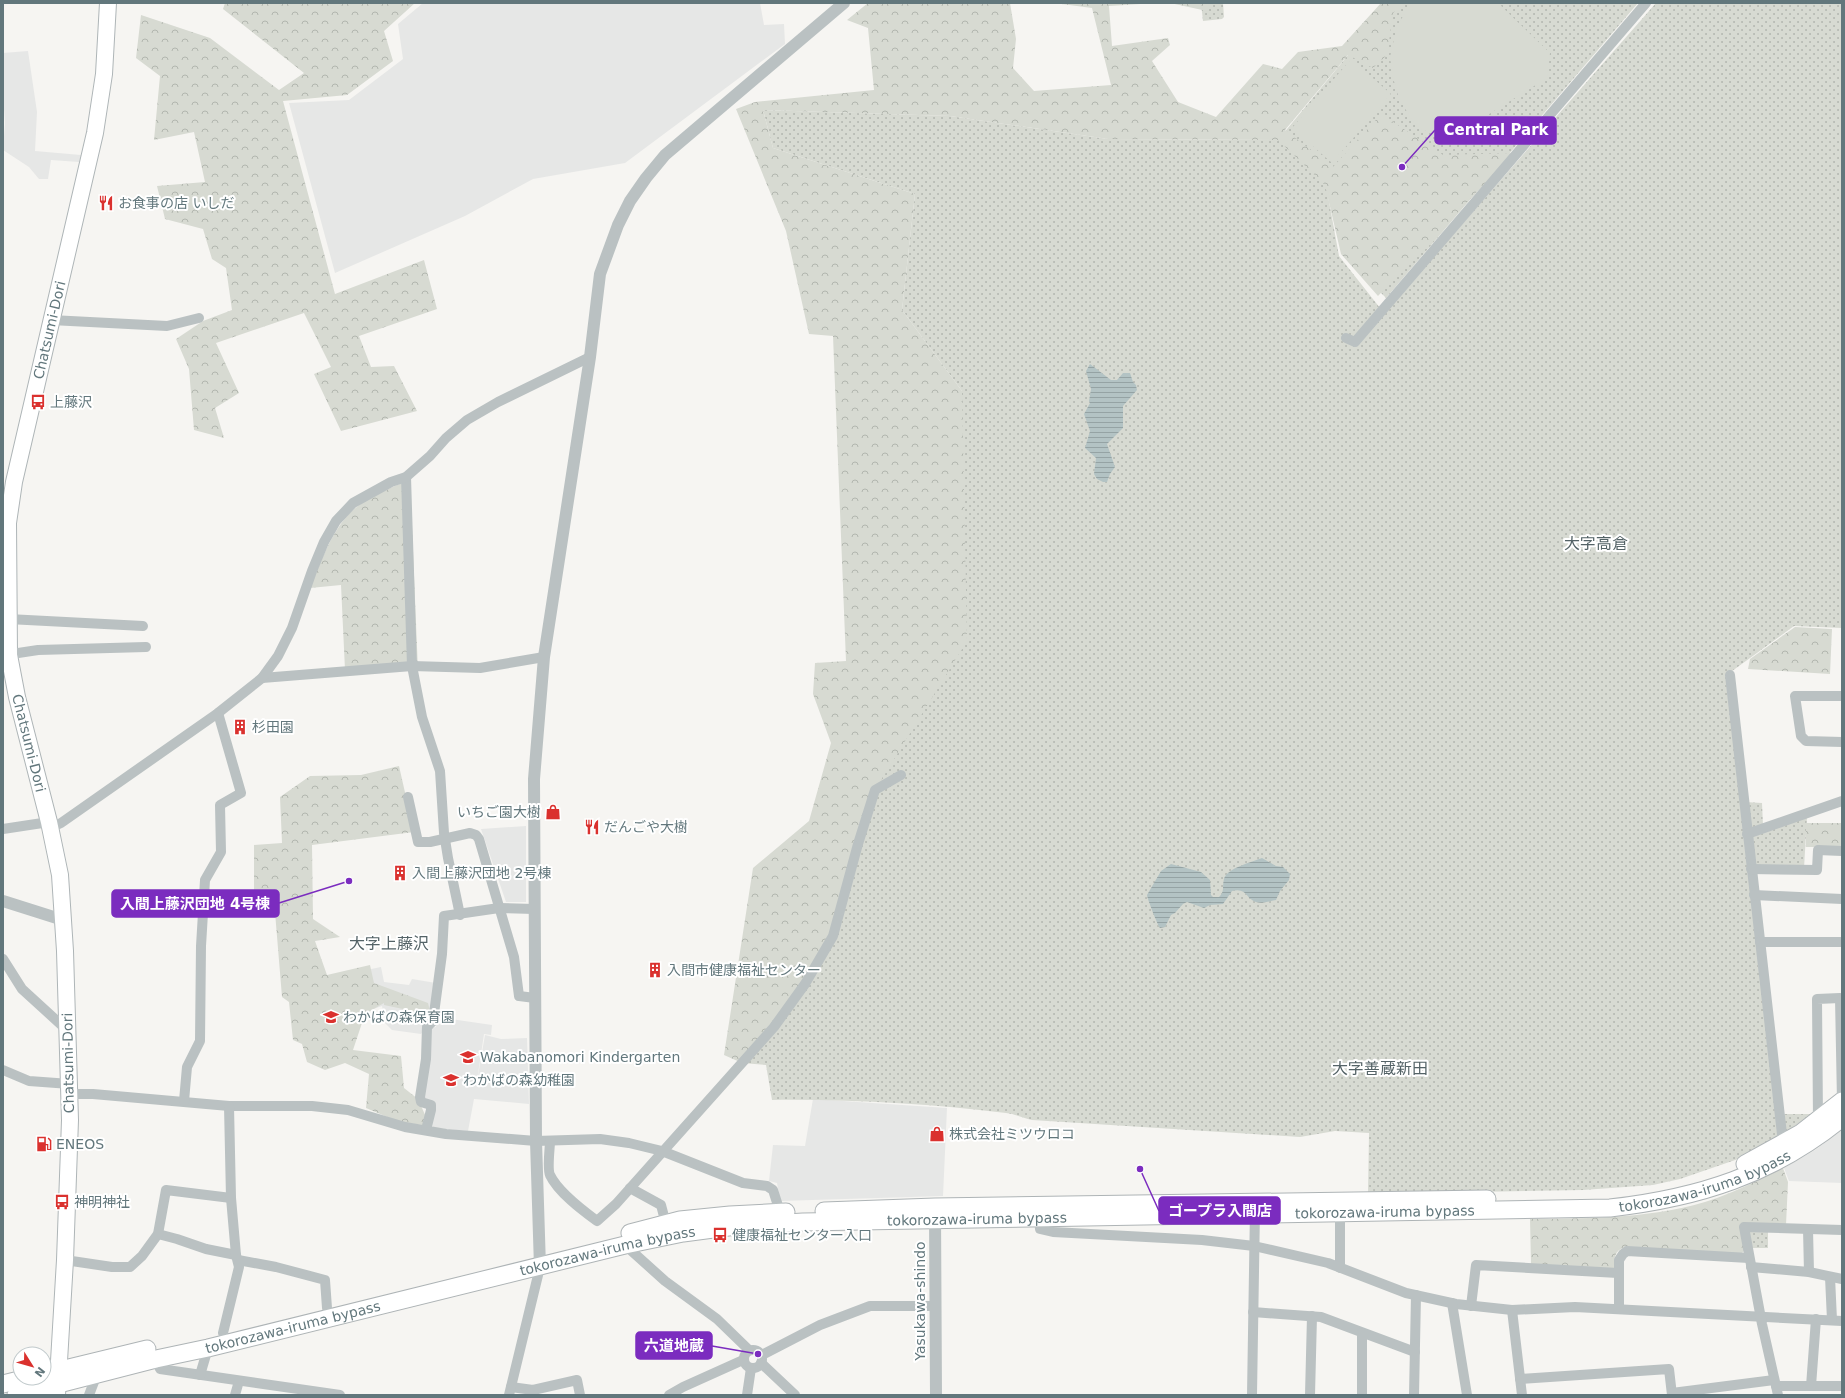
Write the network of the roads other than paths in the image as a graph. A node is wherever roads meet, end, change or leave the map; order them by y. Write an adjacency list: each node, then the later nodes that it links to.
1 (108, 3): 5 (main road, Chatsumi-Dori)
2 (844, 3): 7 (street)
3 (1646, 3): 6 (street)
4 (199, 318): 5 (street)
5 (51, 320): 9 (main road, Chatsumi-Dori)
6 (1346, 338)
7 (590, 357): 8 (street); 14 (street)
8 (406, 477): 15 (street); 17 (street)
9 (6, 522): 10 (main road, Chatsumi-Dori)
10 (8, 619): 11 (street); 13 (main road, Chatsumi-Dori)
11 (143, 626)
12 (146, 647): 13 (street)
13 (6, 655): 24 (main road, Chatsumi-Dori)
14 (544, 656): 15 (street); 34 (street)
15 (412, 666): 17 (street); 27 (street)
16 (1730, 675): 26 (street)
17 (262, 678): 19 (street)
18 (1842, 696): 20 (street)
19 (218, 713): 24 (street); 45 (street)
20 (1842, 742)
21 (901, 775): 53 (street)
22 (408, 797): 27 (street)
23 (1842, 801): 26 (street)
24 (49, 825): 25 (street); 36 (main road, Chatsumi-Dori)
25 (3, 829)
26 (1747, 834): 29 (street)
27 (445, 838): 33 (street); 35 (street)
28 (1842, 851): 29 (street)
29 (1751, 869): 30 (street)
30 (1754, 895): 31 (street); 37 (street)
31 (1842, 899)
32 (3, 901): 36 (street)
33 (499, 908): 34 (street); 35 (street); 40 (street)
34 (534, 909): 40 (street)
35 (460, 915): 49 (street)
36 (63, 920): 41 (main road, Chatsumi-Dori)
37 (1760, 942): 38 (street); 52 (street)
38 (1842, 942)
39 (3, 959): 41 (street)
40 (535, 998): 51 (street)
41 (68, 1031): 43 (main road, Chatsumi-Dori)
42 (3, 1070): 43 (street)
43 (70, 1089): 45 (street); 68 (main road, Chatsumi-Dori)
44 (1842, 1101): 48 (highway, tokorozawa-iruma bypass); 48 (street)
45 (184, 1102): 46 (street)
46 (229, 1106): 49 (street); 55 (street)
47 (1842, 1118): 58 (highway, tokorozawa-iruma bypass)
48 (1818, 1120): 52 (highway, tokorozawa-iruma bypass)
49 (426, 1130): 51 (street)
50 (550, 1140): 51 (street); 53 (street); 54 (street)
51 (536, 1141): 69 (street)
52 (1783, 1143): 56 (highway, tokorozawa-iruma bypass)
53 (662, 1152): 54 (street); 57 (street)
54 (630, 1188): 61 (street)
55 (231, 1198): 64 (street); 67 (street)
56 (1255, 1208): 58 (highway, tokorozawa-iruma bypass); 59 (highway, tokorozawa-iruma bypass); 60 (highway, tokorozawa-iruma bypass); 66 (street)
57 (780, 1212): 59 (highway, tokorozawa-iruma bypass); 61 (highway, tokorozawa-iruma bypass)
58 (1340, 1213): 71 (street)
59 (935, 1214): 60 (highway, tokorozawa-iruma bypass); 65 (highway, tokorozawa-iruma bypass); 78 (street, Yasukawa-shindo)
60 (1039, 1219): 66 (street)
61 (666, 1224): 69 (highway, tokorozawa-iruma bypass)
62 (1808, 1229): 63 (street); 70 (street); 72 (street)
63 (1842, 1230)
64 (158, 1234): 67 (street); 68 (street)
65 (625, 1245): 69 (highway, tokorozawa-iruma bypass); 91 (street)
66 (1254, 1246): 71 (street); 83 (street)
67 (237, 1258): 80 (street); 88 (street)
68 (65, 1260): 100 (main road, Chatsumi-Dori)
69 (540, 1262): 80 (highway, tokorozawa-iruma bypass); 90 (highway, tokorozawa-iruma bypass); 105 (street)
70 (1750, 1262): 72 (street); 73 (street); 85 (street)
71 (1340, 1268): 76 (street)
72 (1809, 1272): 74 (street)
73 (1618, 1273): 79 (street); 81 (street)
74 (1830, 1277): 75 (street); 87 (street)
75 (1842, 1279)
76 (1416, 1295): 77 (street); 92 (street)
77 (1452, 1303): 79 (street); 121 (street)
78 (935, 1306): 94 (street); 116 (street, Yasukawa-shindo)
79 (1471, 1306): 82 (street)
80 (327, 1308): 88 (highway, tokorozawa-iruma bypass)
81 (1620, 1309): 82 (street); 85 (street)
82 (1512, 1310): 99 (street)
83 (1252, 1312): 84 (street); 117 (street)
84 (1312, 1316): 89 (street); 118 (street)
85 (1760, 1316): 86 (street); 104 (street)
86 (1816, 1319): 87 (street); 102 (street)
87 (1837, 1321)
88 (223, 1332): 100 (highway, tokorozawa-iruma bypass)
89 (1362, 1333): 92 (street); 119 (street)
90 (208, 1348): 93 (highway, tokorozawa-iruma bypass); 98 (street)
91 (749, 1350): 94 (street); 95 (street)
92 (1415, 1352): 120 (street)
93 (156, 1359): 97 (highway, tokorozawa-iruma bypass); 98 (street)
94 (761, 1359): 96 (street); 115 (street)
95 (743, 1360): 96 (street); 113 (street)
96 (751, 1368): 114 (street)
97 (97, 1374): 100 (highway, tokorozawa-iruma bypass); 109 (street)
98 (200, 1376): 101 (street)
99 (1520, 1379): 107 (street); 122 (street)
100 (55, 1381): 108 (highway, tokorozawa-iruma bypass)
101 (239, 1381): 106 (street); 110 (street)
102 (1811, 1386): 103 (street); 104 (street)
103 (1842, 1386)
104 (1776, 1387): 107 (street)
105 (510, 1391): 112 (street)
106 (326, 1393): 111 (street)
107 (1672, 1394)
108 (16, 1395)
109 (89, 1395)
110 (235, 1395)
111 (340, 1395)
112 (580, 1395)
113 (669, 1395)
114 (747, 1395)
115 (795, 1395)
116 (936, 1395)
117 (1252, 1395)
118 (1310, 1395)
119 (1362, 1395)
120 (1414, 1395)
121 (1467, 1395)
122 (1522, 1395)

